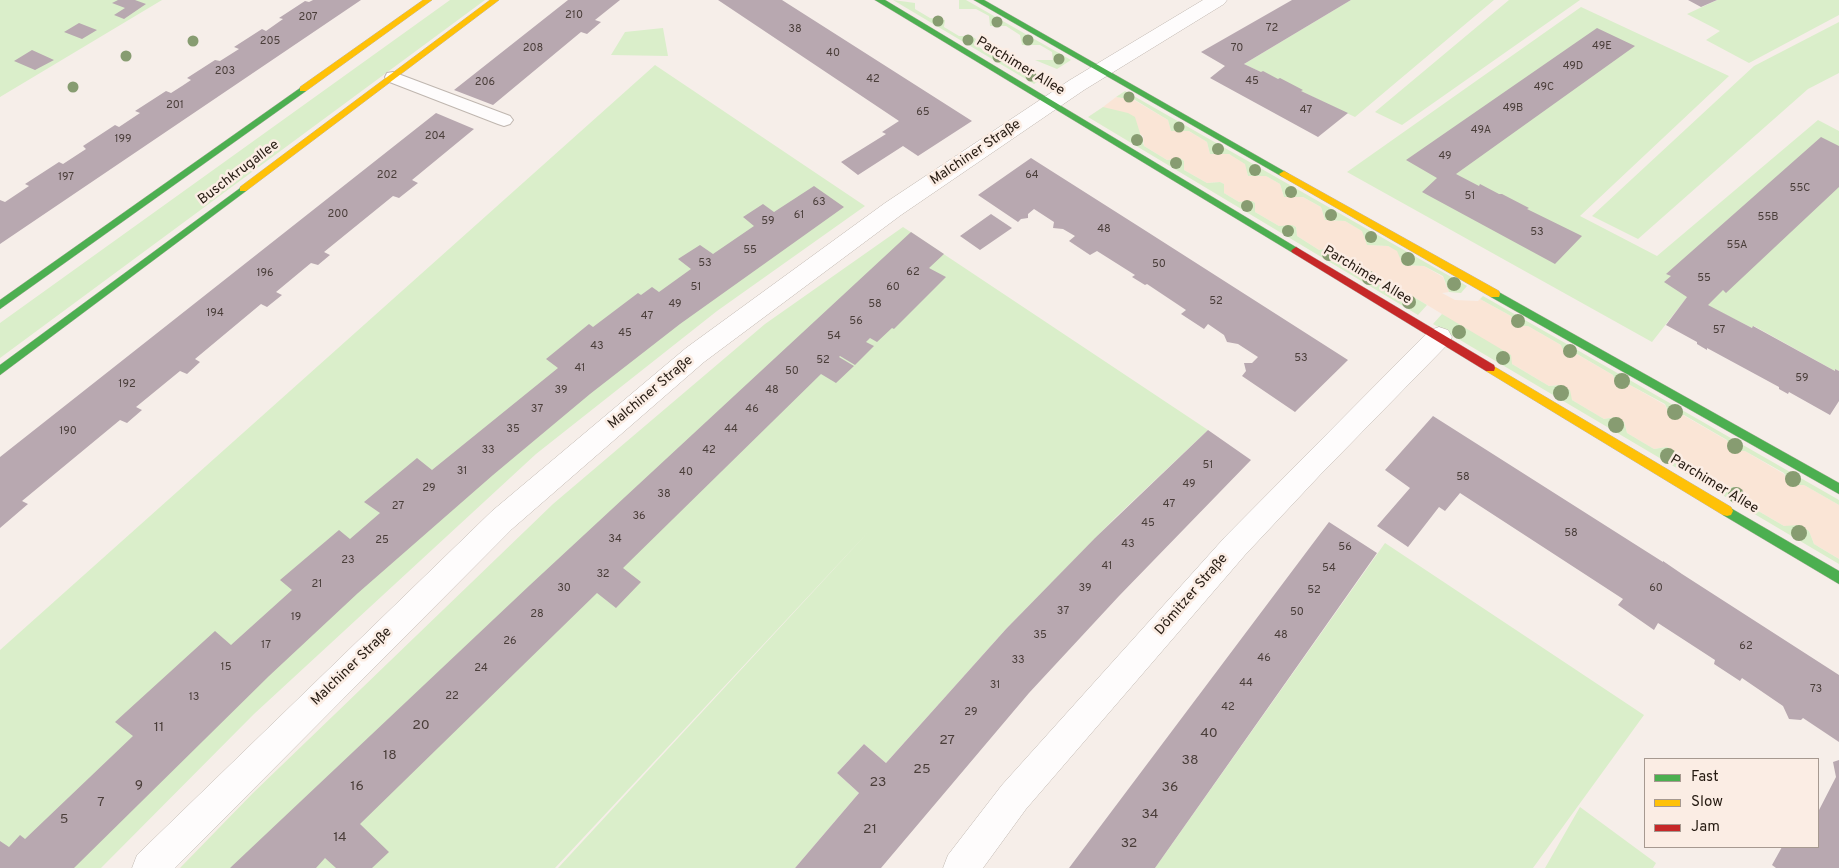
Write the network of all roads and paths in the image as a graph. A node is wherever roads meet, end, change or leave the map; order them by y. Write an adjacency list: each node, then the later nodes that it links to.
1 (428, 0): 10 (street)
2 (495, 0): 7 (street, Buschkrugallee)
3 (880, 0): 8 (street, Parchimer Allee)
4 (978, 0): 6 (street)
5 (1217, 0): 6 (street, Malchiner Straße)
6 (1101, 70): 8 (street, Malchiner Straße); 13 (street)
7 (393, 77): 9 (lane); 12 (street, Buschkrugallee)
8 (1051, 103): 11 (street, Parchimer Allee); 15 (street, Malchiner Straße)
9 (504, 120)
10 (0, 305)
11 (1439, 337): 14 (street, Parchimer Allee); 16 (street, Dömitzer Straße)
12 (0, 371)
13 (1839, 489)
14 (1839, 578)
15 (150, 868)
16 (961, 868)

